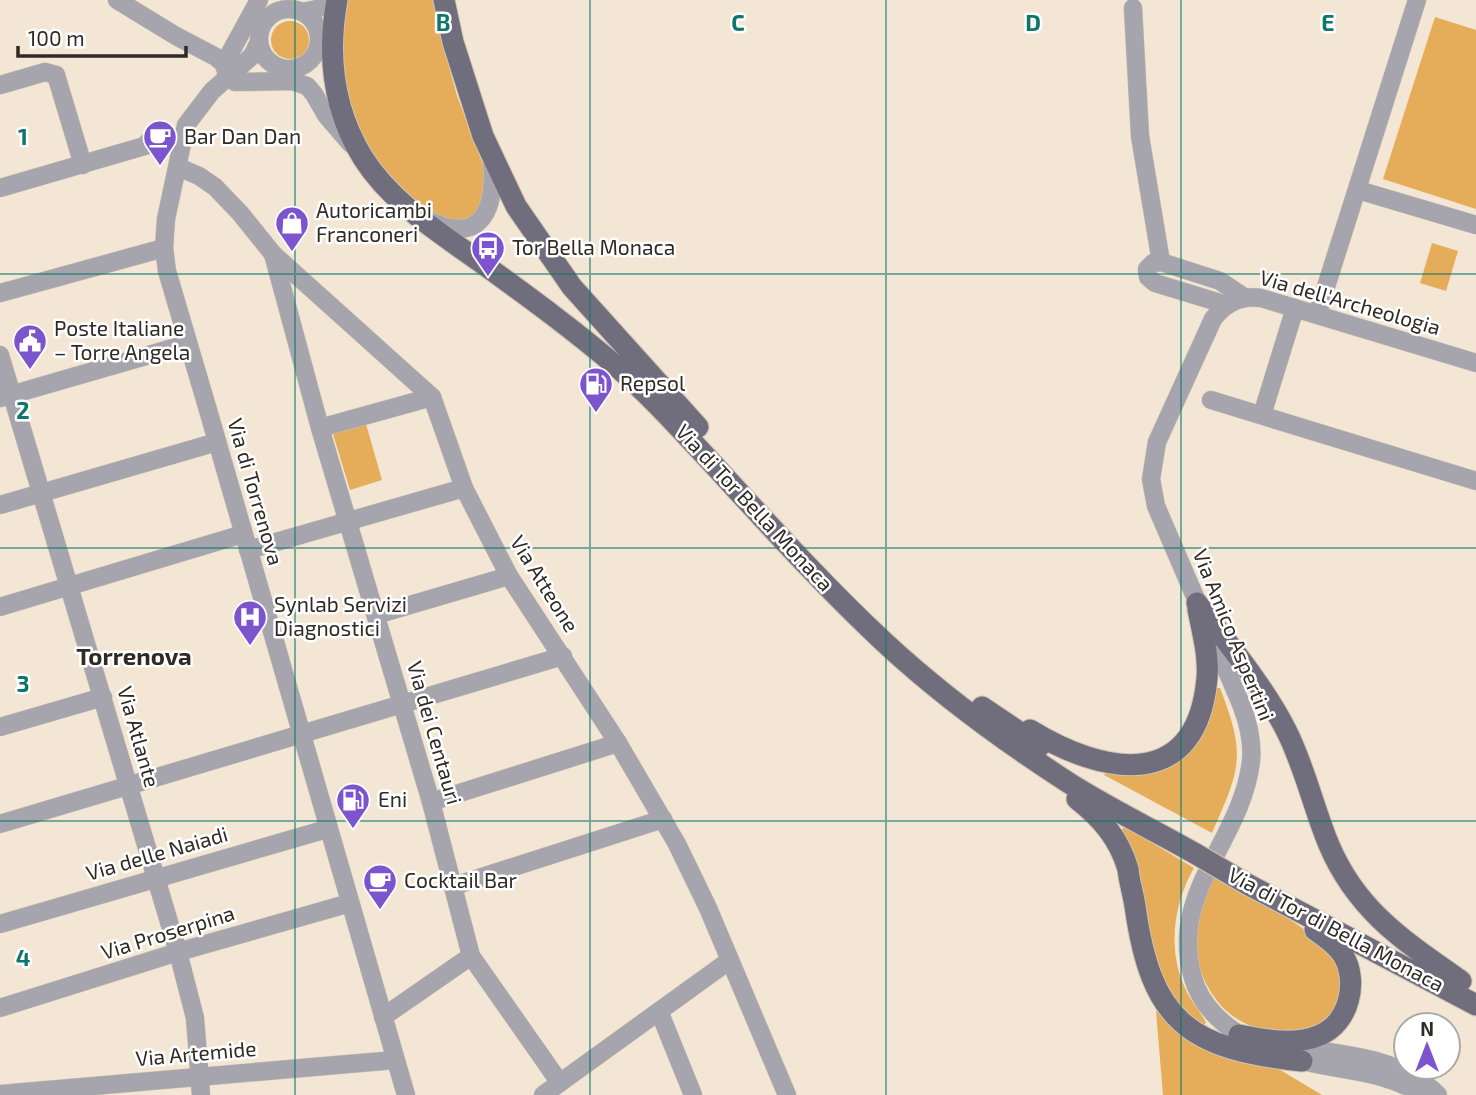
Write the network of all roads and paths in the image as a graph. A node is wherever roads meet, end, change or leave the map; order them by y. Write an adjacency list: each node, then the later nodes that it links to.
1 (117, 0): 15 (street)
2 (259, 0): 11 (street)
3 (330, 0): 8 (street)
4 (337, 0): 19 (main road, Via di Tor Bella Monaca)
5 (444, 0): 20 (main road, Via di Tor Bella Monaca)
6 (1417, 0): 24 (street)
7 (274, 7): 8 (street); 10 (street)
8 (295, 7): 14 (street)
9 (1133, 8): 29 (street)
10 (259, 42): 12 (street, Via di Torrenova); 13 (street)
11 (233, 48): 12 (street); 15 (street)
12 (246, 62): 15 (street, Via di Torrenova)
13 (272, 64): 14 (street); 15 (street, Via di Torrenova)
14 (296, 68): 17 (street)
15 (228, 74): 17 (street); 18 (street, Via di Torrenova)
16 (0, 85): 21 (street)
17 (333, 123): 19 (street)
18 (183, 141): 21 (street); 22 (street, Via di Torrenova)
19 (364, 158): 25 (main road, Via di Tor Bella Monaca)
20 (492, 158): 25 (street); 58 (main road, Via di Tor Bella Monaca)
21 (83, 164): 23 (street)
22 (177, 167): 27 (street, Via di Torrenova); 28 (street, Via Atteone)
23 (0, 188)
24 (1358, 190): 26 (street); 34 (street)
25 (419, 216): 62 (main road, Via di Tor Bella Monaca)
26 (1476, 225)
27 (164, 248): 30 (street); 35 (street, Via di Torrenova)
28 (273, 254): 39 (street, Via Atteone); 42 (street, Via dei Centauri)
29 (1161, 262): 31 (street, Via dell'Archeologia); 32 (street)
30 (0, 293)
31 (1244, 297): 32 (street, Via Amico Aspertini); 33 (street, Via dell'Archeologia)
32 (1227, 306): 52 (street, Via Amico Aspertini)
33 (1295, 308): 34 (street, Via dell'Archeologia); 41 (street)
34 (1317, 315): 37 (street, Via dell'Archeologia)
35 (187, 345): 38 (street); 43 (street, Via di Torrenova)
36 (0, 355): 38 (street, Via Atlante)
37 (1476, 363)
38 (6, 396): 46 (street, Via Atlante)
39 (432, 397): 42 (street); 45 (street, Via Atteone)
40 (1211, 400): 41 (street)
41 (1262, 415): 44 (street)
42 (320, 428): 48 (street, Via dei Centauri)
43 (216, 442): 46 (street); 49 (street, Via di Torrenova)
44 (1475, 478)
45 (464, 488): 48 (street); 50 (street, Via Atteone)
46 (42, 493): 47 (street); 51 (street, Via Atlante)
47 (0, 505)
48 (348, 522): 49 (street); 54 (street, Via dei Centauri)
49 (246, 542): 51 (street); 60 (street, Via di Torrenova)
50 (509, 576): 54 (street); 55 (street, Via Atteone)
51 (69, 586): 53 (street); 56 (street, Via Atlante)
52 (1197, 603): 58 (main road); 78 (main road); 83 (street, Via Amico Aspertini)
53 (0, 607)
54 (376, 615): 57 (street, Via dei Centauri)
55 (563, 656): 57 (street); 61 (street, Via Atteone)
56 (103, 698): 59 (street); 63 (street, Via Atlante)
57 (402, 704): 60 (street); 64 (street, Via dei Centauri)
58 (980, 706): 68 (main road, Via di Tor Bella Monaca)
59 (0, 727)
60 (301, 734): 63 (street); 67 (street, Via di Torrenova)
61 (618, 743): 64 (street); 65 (street, Via Atteone)
62 (1049, 769): 68 (main road, Via di Tor Bella Monaca); 85 (main road)
63 (128, 785): 66 (street); 69 (street, Via Atlante)
64 (431, 802): 71 (street, Via dei Centauri)
65 (663, 819): 71 (street); 77 (street, Via Atteone)
66 (0, 824)
67 (327, 829): 69 (street, Via delle Naiadi); 73 (street, Via di Torrenova)
68 (1200, 849): 70 (main road, Via di Tor di Bella Monaca)
69 (155, 877): 74 (street, Via delle Naiadi); 75 (street, Via Atlante)
70 (1251, 878): 72 (main road, Via di Tor di Bella Monaca); 78 (main road)
71 (454, 886): 76 (street, Via dei Centauri)
72 (1281, 902): 79 (main road, Via di Tor di Bella Monaca); 83 (main road)
73 (350, 903): 75 (street, Via Proserpina); 82 (street, Via di Torrenova)
74 (0, 924)
75 (178, 953): 80 (street, Via Proserpina); 87 (street, Via Atlante)
76 (471, 956): 82 (street); 86 (street, Via dei Centauri)
77 (730, 960): 81 (street); 92 (street, Via Atteone)
78 (1468, 985)
79 (1476, 1005)
80 (0, 1008)
81 (659, 1011): 86 (street); 91 (street)
82 (383, 1017): 84 (street, Via di Torrenova)
83 (1239, 1035): 85 (street, Via Amico Aspertini); 94 (street, Via Amico Aspertini)
84 (395, 1060): 87 (street, Via Artemide); 89 (street, Via di Torrenova)
85 (1302, 1061): 93 (street, Via Amico Aspertini)
86 (560, 1083): 90 (street)
87 (201, 1086): 88 (street, Via Artemide)
88 (0, 1094)
89 (405, 1095)
90 (543, 1095)
91 (693, 1095)
92 (787, 1095)
93 (1423, 1095)
94 (1438, 1095)

